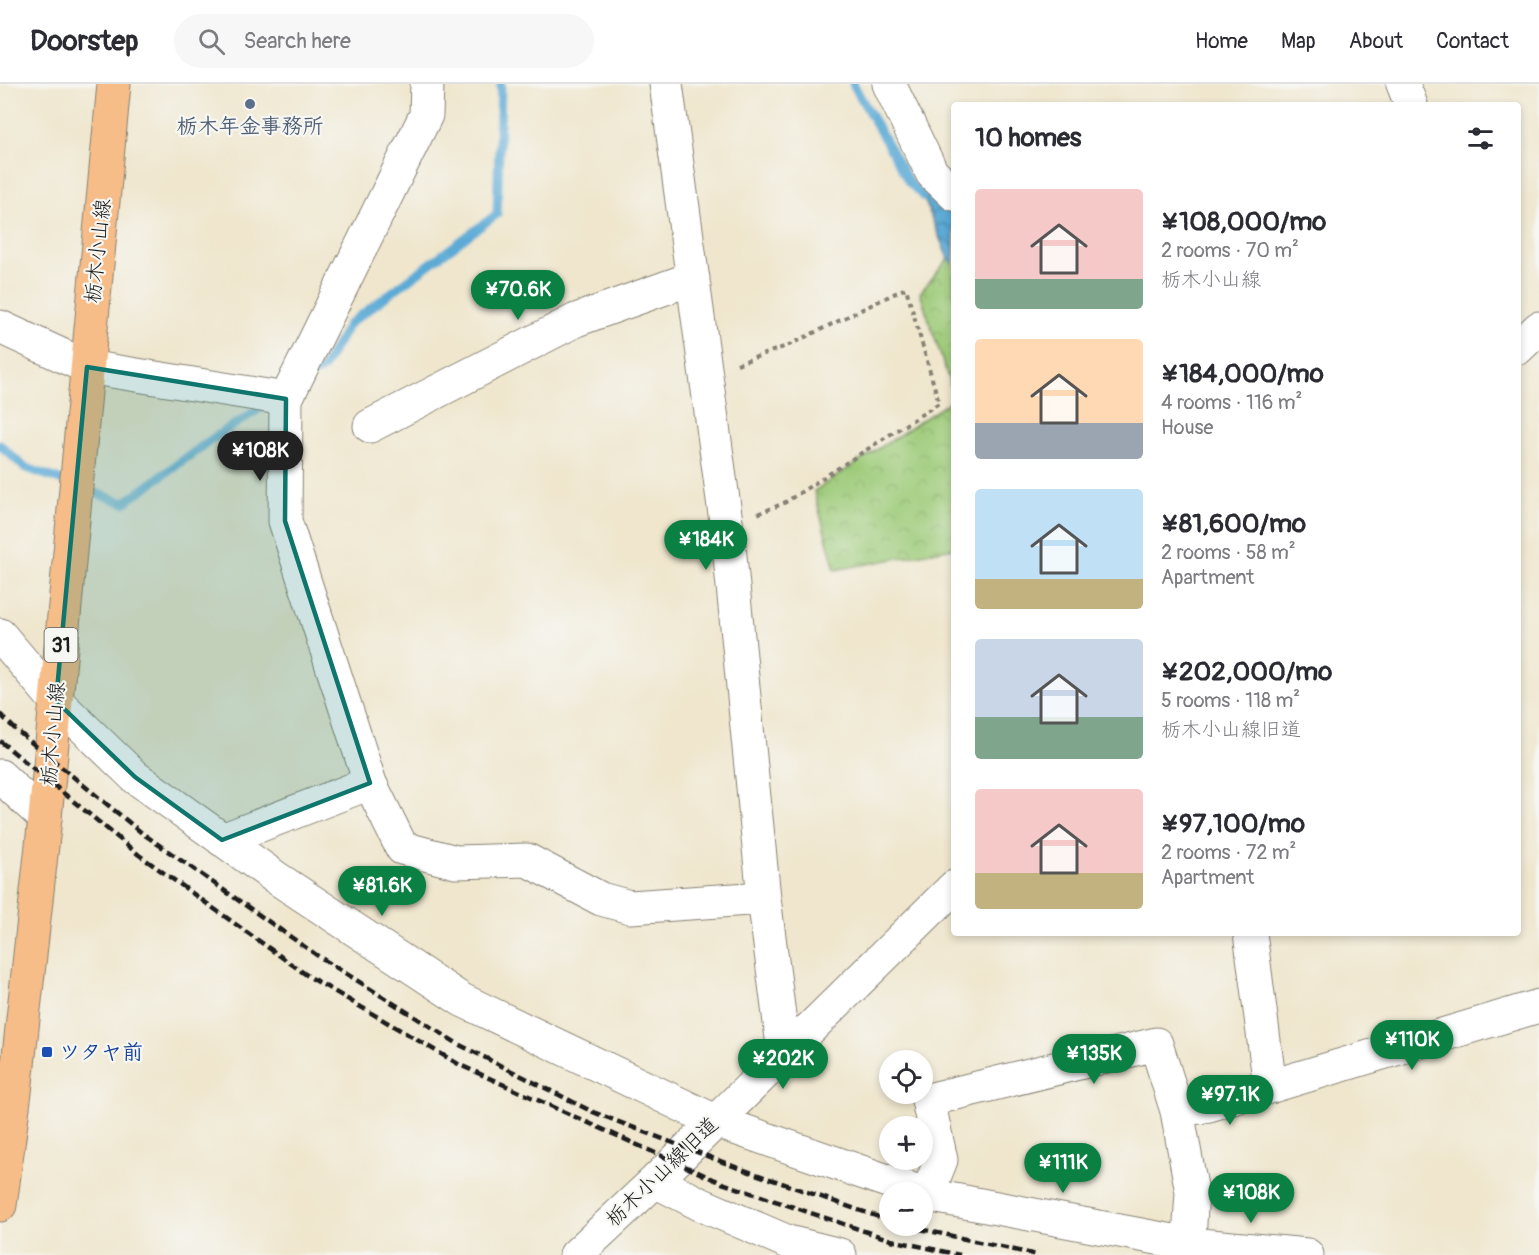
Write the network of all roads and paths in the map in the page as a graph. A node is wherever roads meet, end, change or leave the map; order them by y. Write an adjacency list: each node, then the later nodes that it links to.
1 (114, 84): 10 (main road, 栃木小山線 / 31)
2 (428, 84): 12 (street)
3 (666, 84): 8 (street)
4 (889, 84): 7 (street)
5 (1404, 84): 6 (street)
6 (1410, 102)
7 (951, 191)
8 (693, 278): 11 (street); 13 (street)
9 (0, 327): 10 (street)
10 (87, 367): 12 (street); 16 (main road, 栃木小山線 / 31)
11 (706, 375): 14 (path); 22 (street)
12 (286, 399): 18 (street)
13 (370, 426)
14 (746, 519)
15 (0, 635): 16 (street)
16 (56, 701): 19 (main road, 栃木小山線 / 31); 20 (street)
17 (0, 776): 19 (street)
18 (370, 783): 20 (street); 22 (street)
19 (45, 818): 33 (main road, 栃木小山線 / 31)
20 (222, 840): 28 (street)
21 (951, 889): 25 (street, 栃木小山線旧道)
22 (764, 898): 25 (street)
23 (1250, 936): 26 (street)
24 (1539, 1006): 26 (street)
25 (784, 1054): 28 (street, 栃木小山線旧道)
26 (1270, 1087): 27 (street)
27 (1177, 1111): 31 (street); 34 (street)
28 (715, 1121): 29 (street, 栃木小山線旧道); 30 (street)
29 (655, 1181): 35 (street, 栃木小山線旧道); 36 (street)
30 (889, 1182)
31 (929, 1182)
32 (933, 1196): 34 (street)
33 (0, 1205)
34 (1189, 1250): 37 (street)
35 (576, 1255)
36 (840, 1255)
37 (1307, 1255)

